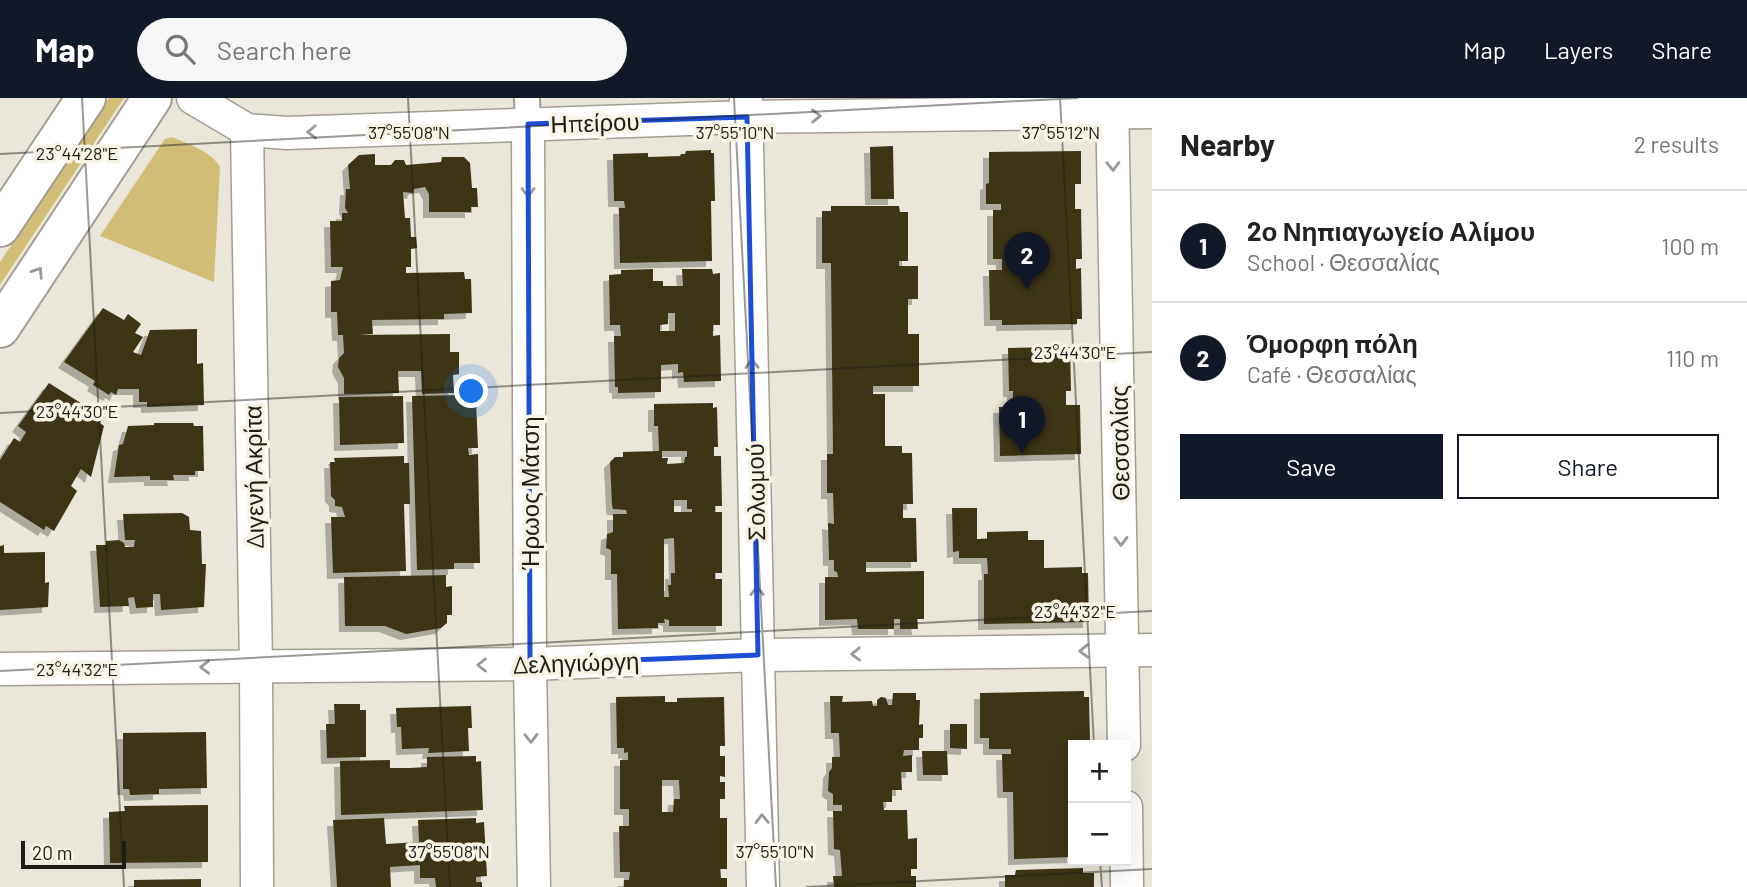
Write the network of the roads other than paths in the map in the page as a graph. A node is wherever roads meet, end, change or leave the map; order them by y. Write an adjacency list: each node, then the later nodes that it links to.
1 (86, 98): 9 (street)
2 (152, 98): 10 (street, one-way to 2)
3 (193, 98): 8 (street)
4 (1112, 105): 5 (street, Ηπείρου, one-way to 4); 7 (street, Ηπείρου); 11 (street, Θεσσαλίας, one-way to 11)
5 (746, 108): 6 (street, Ηπείρου); 12 (street, Σολωμού, one-way to 5)
6 (527, 111): 8 (street, Ηπείρου, one-way to 8); 13 (street, Ήρωος Μάτση, one-way to 13)
7 (1152, 113)
8 (247, 130): 14 (street, Διγενή Ακρίτα)
9 (0, 227)
10 (0, 328)
11 (1137, 650): 12 (street, Δεληγιώργη, one-way to 12); 16 (street, Θεσσαλίας)
12 (758, 655): 13 (street, Δεληγιώργη); 20 (street, Σολωμού, one-way to 12)
13 (530, 664): 14 (street, Δεληγιώργη, one-way to 14); 19 (street, Ήρωος Μάτση, one-way to 19)
14 (256, 666): 15 (street, Δεληγιώργη, one-way to 15); 18 (street, Διγενή Ακρίτα)
15 (0, 669)
16 (1126, 740)
17 (1127, 866): 21 (street)
18 (257, 887)
19 (534, 887)
20 (763, 887)
21 (1127, 887)

